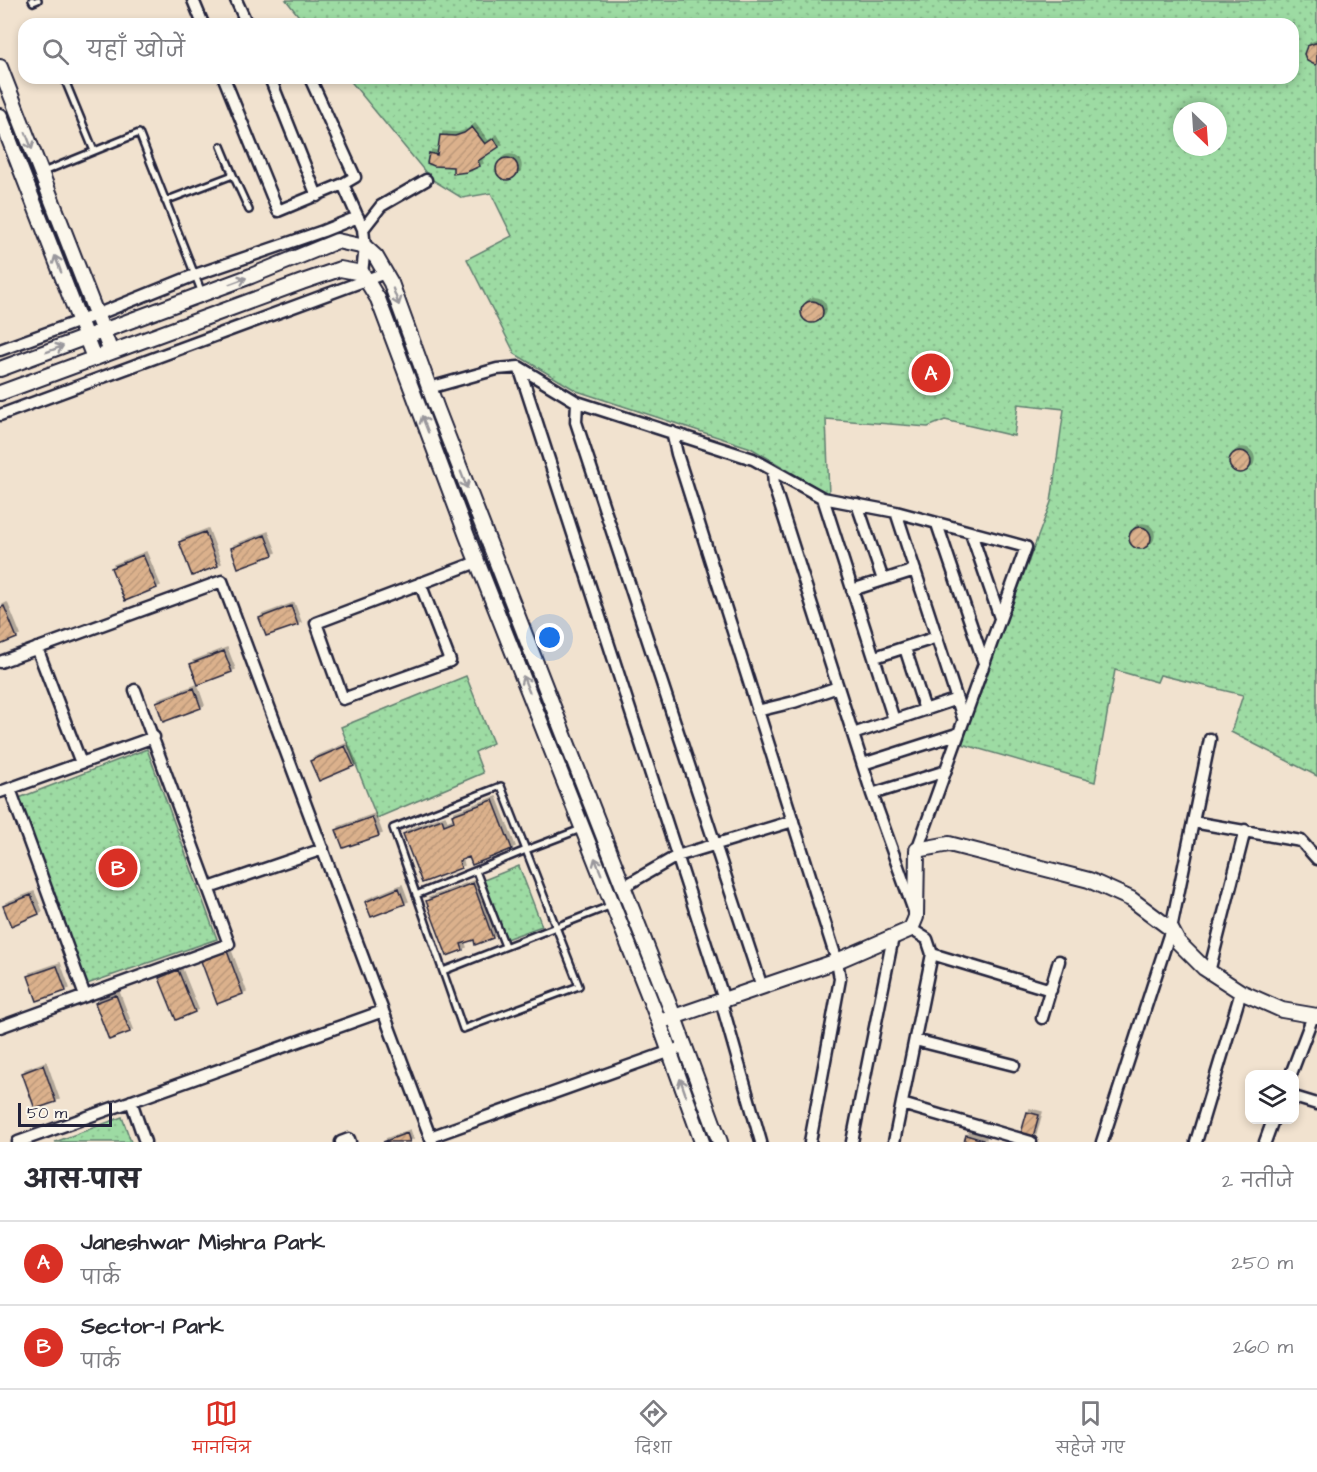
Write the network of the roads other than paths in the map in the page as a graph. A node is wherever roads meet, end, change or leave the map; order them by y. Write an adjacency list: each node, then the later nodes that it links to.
1 (32, 0): 2 (lane)
2 (39, 0)
3 (193, 0): 5 (street)
4 (236, 0): 6 (street)
5 (200, 18)
6 (244, 18)
7 (0, 67): 15 (street, one-way to 15)
8 (66, 84): 14 (lane)
9 (226, 84): 19 (street)
10 (272, 84): 19 (street)
11 (313, 84): 18 (street)
12 (0, 116): 30 (street, one-way to 12)
13 (221, 146): 16 (lane)
14 (94, 151): 15 (lane); 20 (lane)
15 (41, 172): 29 (street)
16 (233, 175): 20 (lane); 21 (lane)
17 (426, 180): 23 (street)
18 (343, 183): 19 (street); 22 (street)
19 (317, 196)
20 (165, 201): 26 (lane)
21 (249, 210)
22 (358, 217): 23 (street); 26 (street)
23 (363, 229): 24 (street)
24 (365, 248): 25 (street); 27 (street); 28 (street, one-way to 24)
25 (385, 273): 27 (street); 38 (street, one-way to 38)
26 (195, 275): 28 (lane); 29 (street)
27 (364, 276): 34 (street); 41 (street); 49 (street, one-way to 27)
28 (202, 294): 31 (street)
29 (96, 315): 30 (street); 31 (street)
30 (80, 321): 32 (street); 33 (street)
31 (103, 331): 32 (street); 34 (street)
32 (86, 337): 35 (street); 37 (street, one-way to 32)
33 (0, 350)
34 (111, 352): 35 (street)
35 (94, 358): 39 (street)
36 (519, 367): 38 (street); 40 (street); 85 (street)
37 (0, 369)
38 (429, 388): 88 (street, one-way to 88)
39 (0, 393)
40 (577, 402): 42 (street); 81 (street)
41 (0, 415)
42 (672, 432): 43 (street); 65 (street)
43 (773, 471): 44 (street); 61 (street)
44 (823, 498): 45 (street); 53 (street)
45 (857, 504): 46 (street); 51 (street)
46 (896, 512): 47 (street); 50 (street)
47 (937, 524): 48 (street); 60 (street)
48 (971, 533): 54 (street); 54 (street)
49 (477, 561): 52 (street); 79 (street, one-way to 49)
50 (915, 570): 51 (street); 55 (street)
51 (883, 580): 53 (street)
52 (420, 584): 52 (street)
53 (852, 590): 58 (street)
54 (1000, 618): 60 (street)
55 (937, 638): 57 (street); 63 (street)
56 (37, 648): 59 (street); 72 (street); 82 (street)
57 (905, 648): 58 (street); 64 (street)
58 (875, 657): 67 (street)
59 (0, 662)
60 (984, 663): 66 (street)
61 (838, 687): 65 (street); 68 (street)
62 (135, 690): 70 (street)
63 (957, 699): 64 (street); 66 (street)
64 (925, 710): 67 (street)
65 (757, 711): 77 (street)
66 (963, 718): 69 (street)
67 (894, 720): 68 (street)
68 (853, 734): 73 (street)
69 (957, 734): 73 (street); 74 (street)
70 (154, 737): 72 (street); 89 (street)
71 (1210, 739): 78 (street)
72 (81, 763): 75 (street)
73 (863, 764): 76 (street)
74 (943, 772): 76 (street); 84 (street)
75 (5, 791): 105 (street)
76 (872, 794): 92 (street)
77 (793, 821): 81 (street); 98 (street)
78 (1193, 822): 80 (street); 94 (street)
79 (583, 829): 83 (lane); 91 (street, one-way to 79)
80 (1245, 830): 86 (street); 101 (street)
81 (715, 845): 85 (street); 102 (street)
82 (322, 849): 89 (street); 107 (street)
83 (526, 850): 87 (lane); 90 (lane); 93 (lane)
84 (916, 850): 92 (street); 94 (street)
85 (677, 856): 88 (street); 106 (street)
86 (1317, 859)
87 (477, 871): 90 (lane); 96 (lane)
88 (623, 887): 109 (street)
89 (209, 888): 105 (street)
90 (416, 895): 100 (lane)
91 (614, 904): 93 (lane); 111 (street)
92 (914, 923): 95 (street); 97 (street)
93 (556, 927): 96 (lane); 100 (lane)
94 (1171, 929): 101 (street); 135 (street)
95 (893, 937): 98 (street); 132 (street)
96 (505, 946): 100 (lane)
97 (932, 954): 103 (street); 113 (street)
98 (837, 961): 102 (street); 131 (street)
99 (1059, 961): 103 (street)
100 (443, 971)
101 (1209, 972): 104 (street)
102 (762, 987): 106 (street)
103 (1051, 990): 110 (street)
104 (1240, 992): 108 (street); 136 (street)
105 (85, 996): 112 (street)
106 (722, 1000): 109 (street); 130 (street)
107 (383, 1011): 119 (street); 123 (street)
108 (1315, 1016): 117 (street)
109 (674, 1017): 111 (street); 114 (street)
110 (1042, 1018)
111 (659, 1022): 115 (street)
112 (0, 1027)
113 (915, 1040): 116 (street); 120 (street)
114 (685, 1047): 115 (street); 129 (street)
115 (670, 1052): 123 (street); 128 (street, one-way to 115)
116 (1014, 1065)
117 (1293, 1070)
118 (1299, 1099): 121 (street)
119 (131, 1101): 124 (street); 125 (street)
120 (902, 1104): 133 (street); 134 (street)
121 (1317, 1104)
122 (1272, 1124): 137 (street)
123 (431, 1139)
124 (18, 1142)
125 (145, 1142)
126 (341, 1142): 127 (street)
127 (350, 1142)
128 (702, 1142)
129 (720, 1142)
130 (761, 1142)
131 (810, 1142)
132 (852, 1142)
133 (894, 1142)
134 (1031, 1142)
135 (1102, 1142)
136 (1196, 1142)
137 (1265, 1142)

